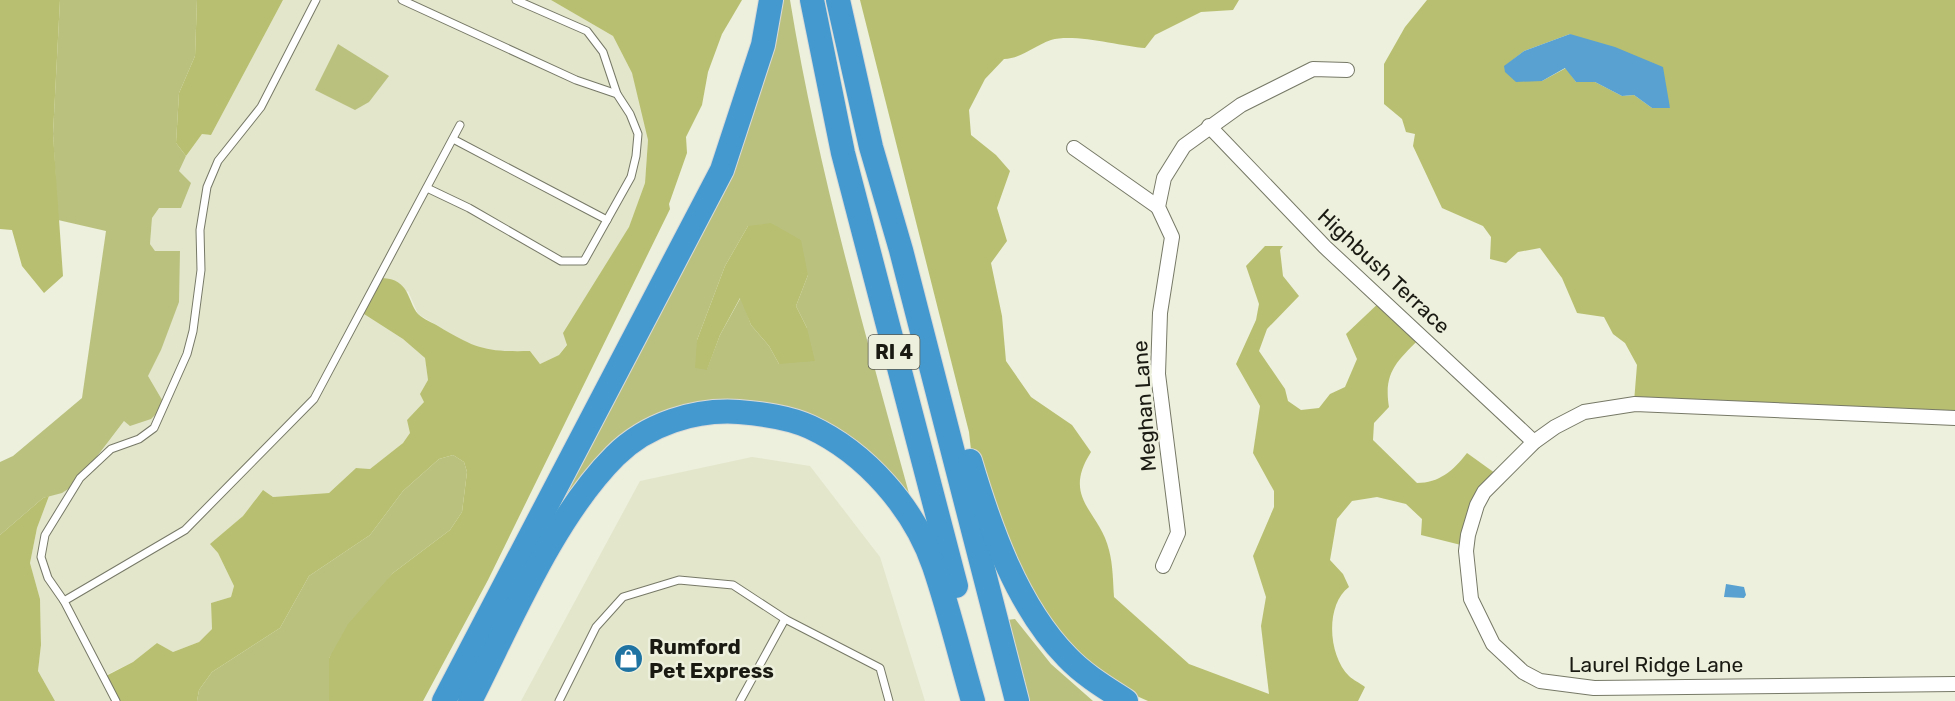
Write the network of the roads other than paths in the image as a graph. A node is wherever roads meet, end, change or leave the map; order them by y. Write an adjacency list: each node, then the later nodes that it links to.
1 (316, 0): 20 (lane)
2 (402, 0): 8 (lane)
3 (516, 0): 8 (lane)
4 (771, 0): 24 (highway)
5 (812, 0): 30 (highway, RI 4)
6 (838, 0): 16 (highway, RI 4)
7 (1347, 70): 10 (street)
8 (617, 94): 15 (lane)
9 (460, 125): 11 (lane)
10 (1209, 126): 14 (street); 18 (street, Highbush Terrace)
11 (453, 139): 13 (lane); 15 (lane)
12 (1074, 148): 14 (street)
13 (427, 188): 15 (lane); 20 (lane)
14 (1158, 207): 19 (street, Meghan Lane)
15 (607, 220)
16 (900, 250): 31 (highway, RI 4); 32 (highway)
17 (1955, 418): 18 (street, Laurel Ridge Lane)
18 (1534, 442): 22 (street, Laurel Ridge Lane)
19 (1163, 567)
20 (64, 601): 23 (lane)
21 (785, 619): 26 (lane); 27 (lane); 28 (lane)
22 (1955, 684)
23 (116, 701)
24 (444, 701)
25 (470, 701): 29 (highway)
26 (559, 701)
27 (740, 701)
28 (889, 701)
29 (973, 701)
30 (987, 701)
31 (1017, 701)
32 (1126, 701)

